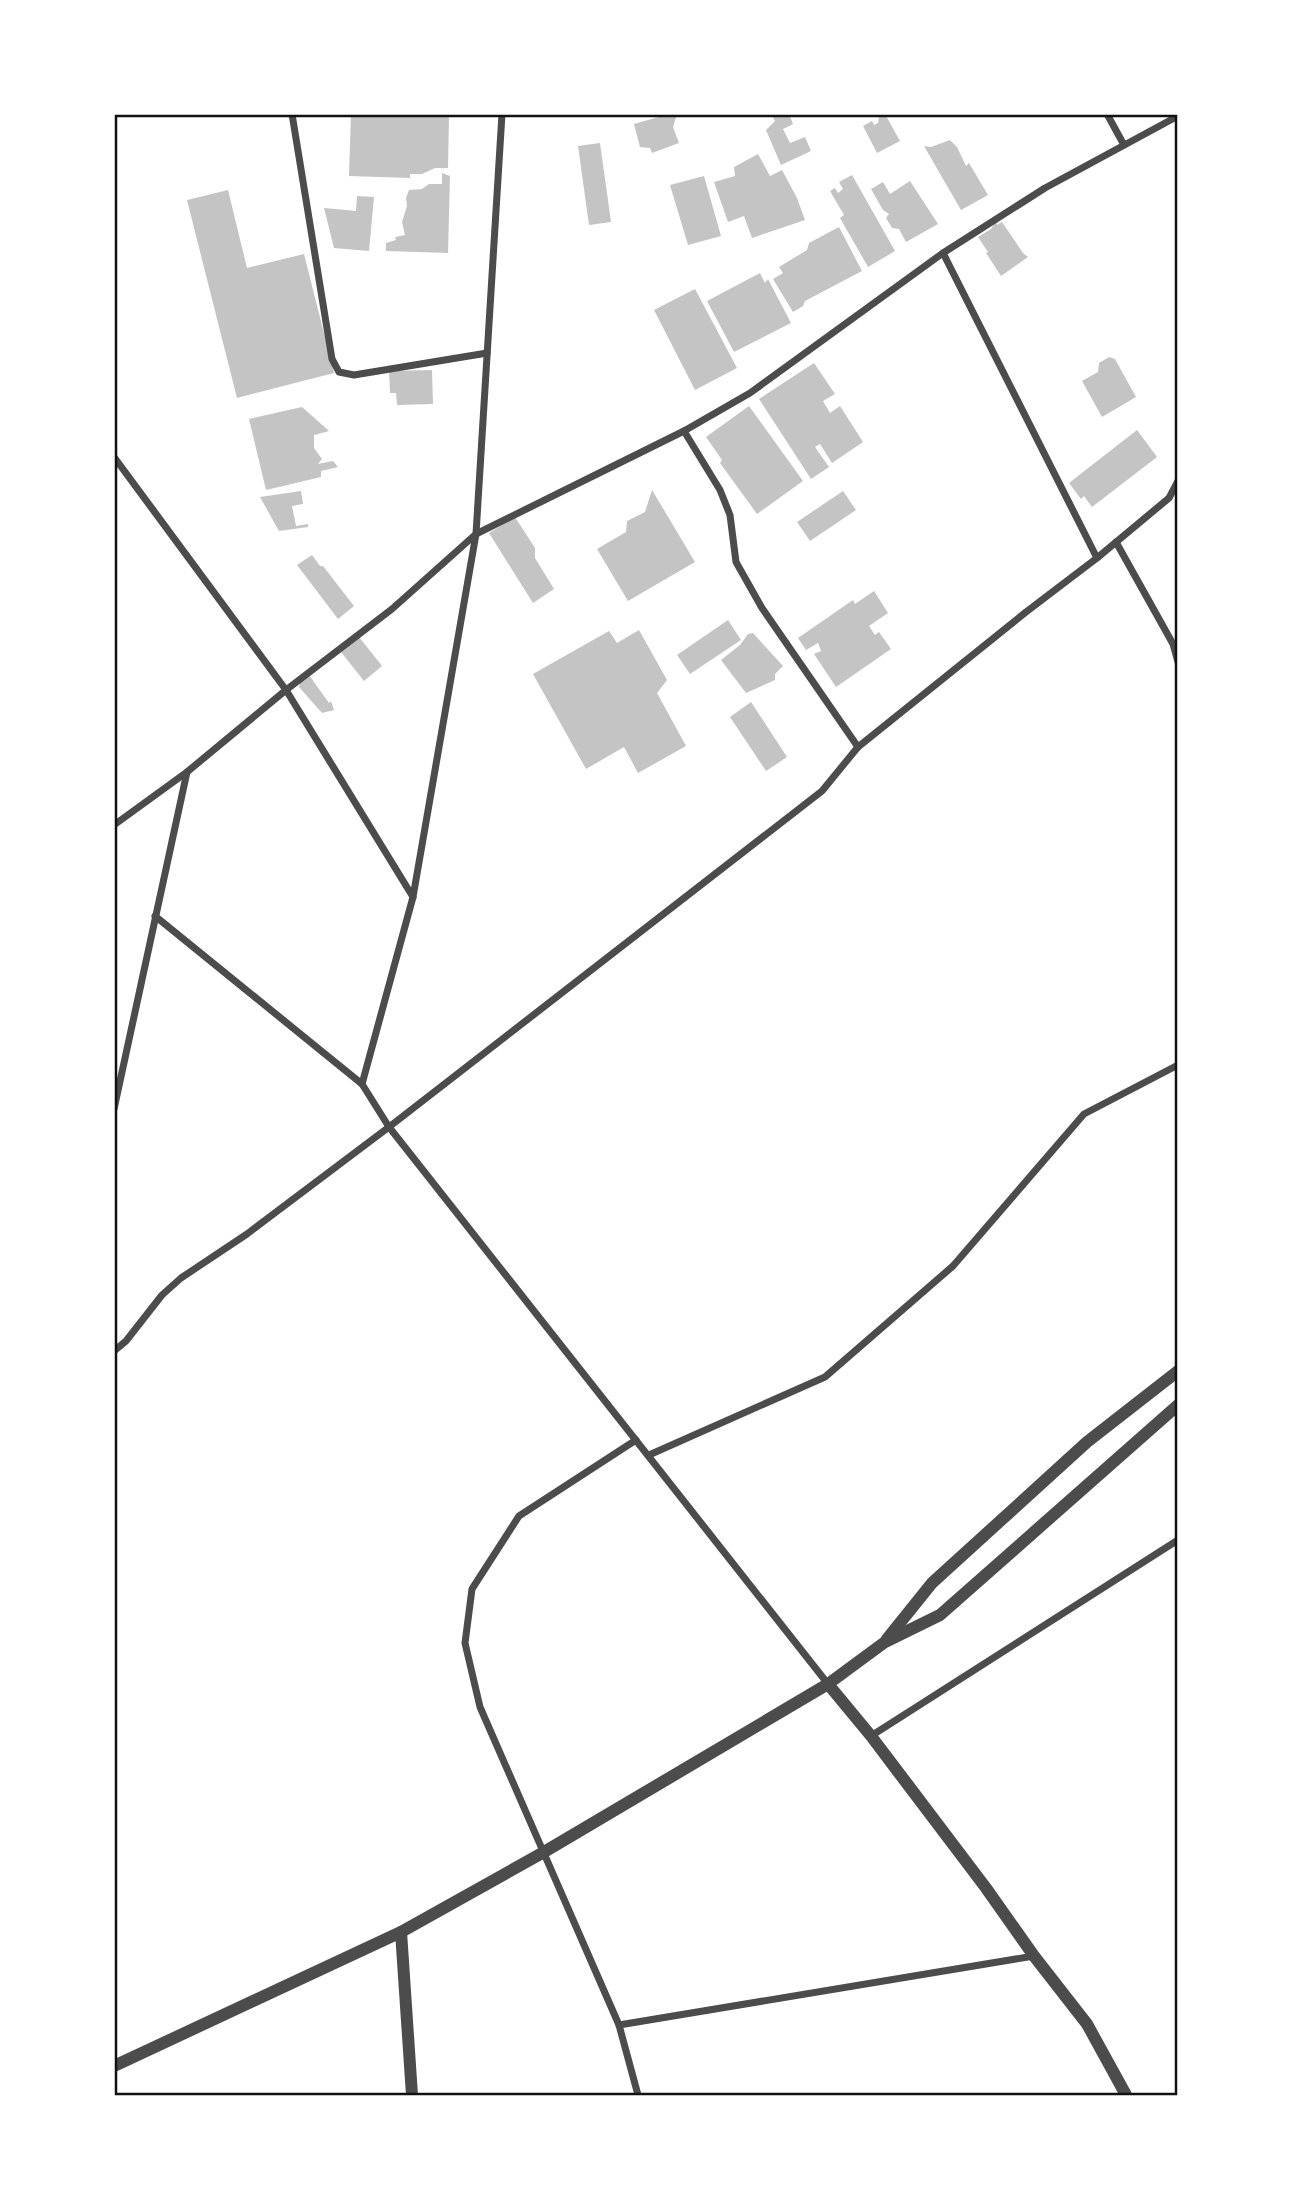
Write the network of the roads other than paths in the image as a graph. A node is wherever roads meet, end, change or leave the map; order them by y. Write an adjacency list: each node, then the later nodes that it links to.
1 (292, 114): 7 (street)
2 (502, 114): 7 (street)
3 (1107, 114): 5 (street)
4 (1178, 116): 5 (street)
5 (1124, 145): 6 (street)
6 (943, 253): 8 (street); 13 (street)
7 (487, 353): 11 (street)
8 (684, 431): 11 (street); 16 (street)
9 (114, 457): 15 (street)
10 (1178, 481): 12 (street)
11 (476, 534): 15 (street); 19 (street)
12 (1116, 542): 13 (street); 14 (street)
13 (1097, 558): 16 (street)
14 (1178, 662)
15 (286, 690): 17 (street); 19 (street)
16 (858, 747): 24 (street)
17 (187, 772): 18 (street); 20 (street)
18 (114, 825)
19 (413, 897): 22 (street)
20 (155, 916): 22 (street); 23 (street)
21 (1178, 1065): 29 (street)
22 (362, 1084): 24 (street)
23 (114, 1109)
24 (389, 1127): 25 (street); 28 (street)
25 (114, 1351)
26 (1178, 1371): 31 (street)
27 (1178, 1405): 31 (street)
28 (636, 1440): 29 (street); 34 (street)
29 (649, 1455): 32 (street)
30 (1178, 1540): 33 (street)
31 (885, 1642): 32 (street)
32 (828, 1684): 33 (street); 34 (street)
33 (871, 1736): 36 (street)
34 (544, 1853): 35 (street); 37 (street)
35 (401, 1932): 38 (street); 39 (street)
36 (1034, 1956): 37 (street); 41 (street)
37 (619, 2025): 40 (street)
38 (114, 2066)
39 (412, 2095)
40 (638, 2095)
41 (1126, 2095)

